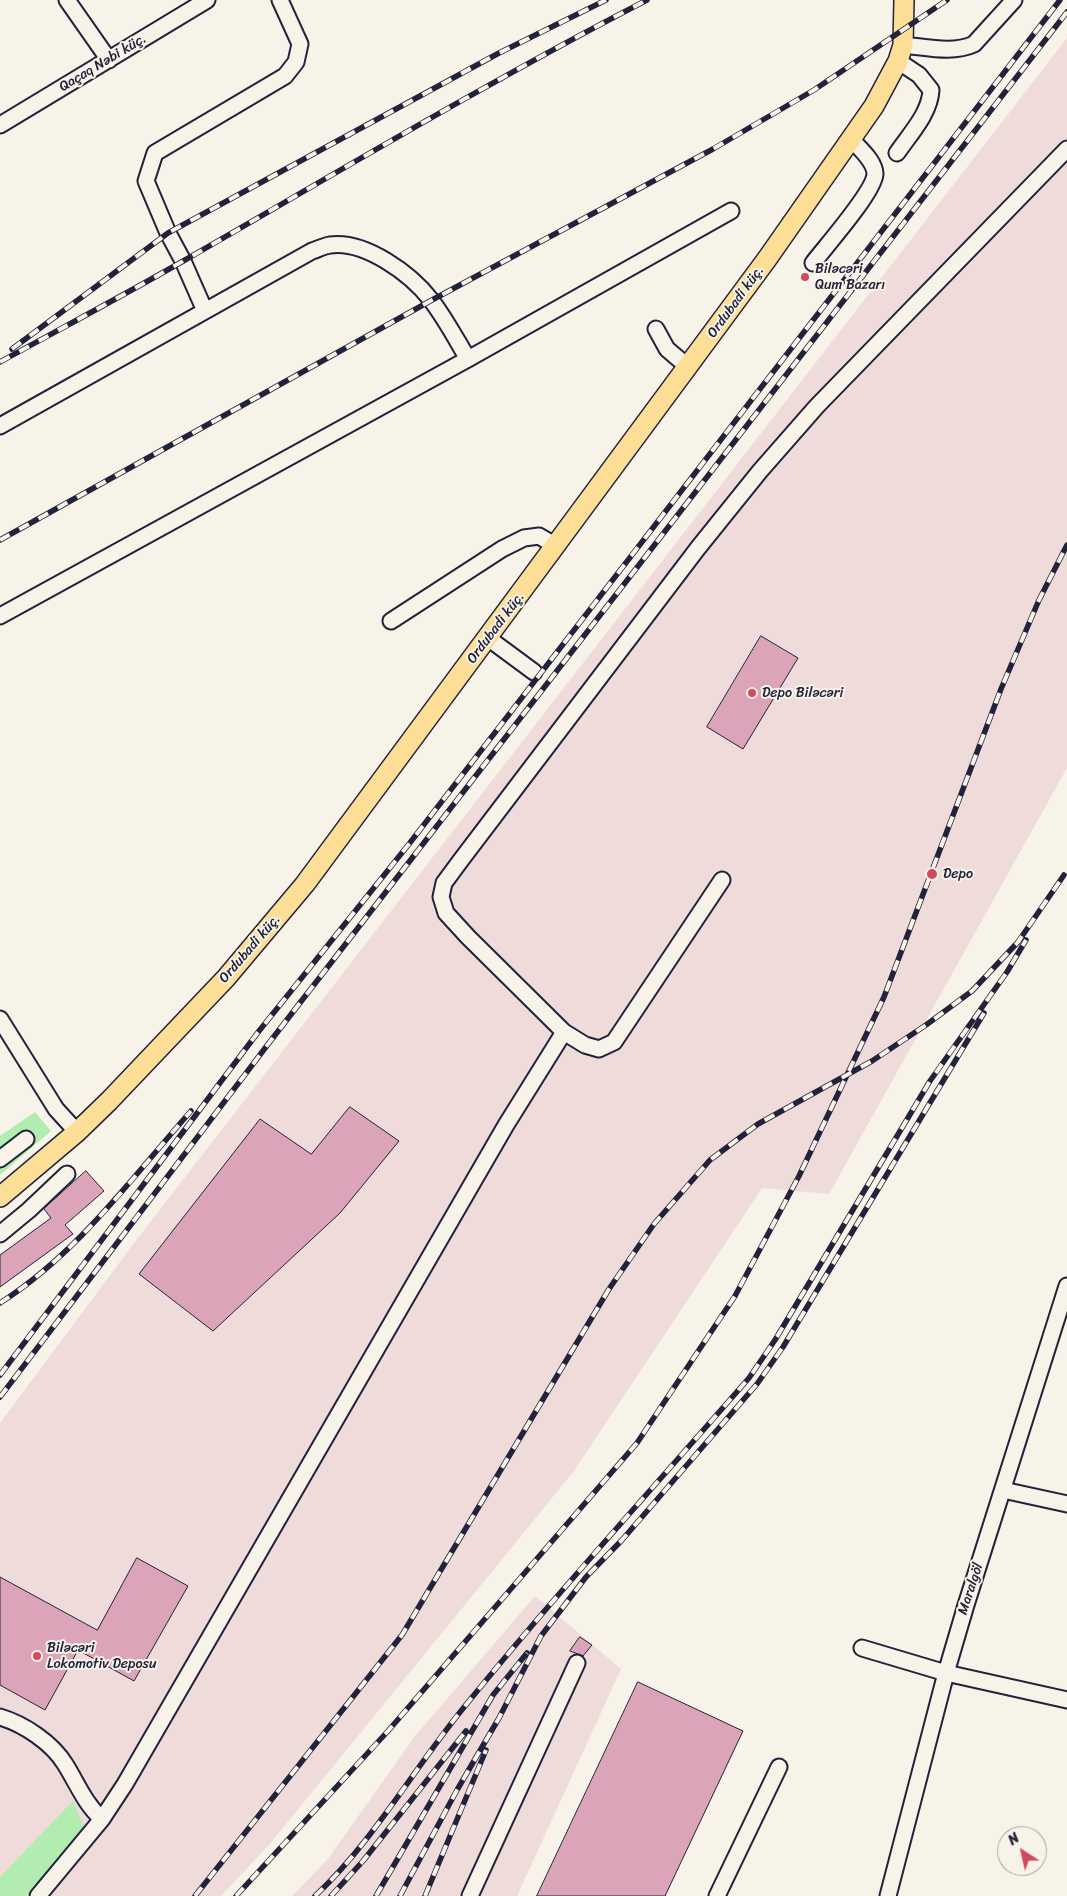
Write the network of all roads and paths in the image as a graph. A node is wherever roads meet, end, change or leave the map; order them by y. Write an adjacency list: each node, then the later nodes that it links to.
1 (68, 0): 7 (street)
2 (207, 0): 7 (street, Qaçaq Nəbi küç.)
3 (280, 0): 14 (street)
4 (904, 0): 6 (main road, Ordubadi küç.)
5 (1014, 0): 6 (street)
6 (901, 53): 9 (main road, Ordubadi küç.); 11 (street)
7 (109, 60): 8 (street, Qaçaq Nəbi küç.)
8 (0, 126)
9 (851, 139): 13 (street); 17 (main road, Ordubadi küç.)
10 (1067, 149): 26 (street)
11 (897, 153)
12 (731, 211): 16 (street)
13 (813, 263)
14 (205, 311): 16 (street); 18 (street)
15 (656, 329): 17 (street)
16 (468, 359): 20 (street)
17 (688, 367): 19 (main road, Ordubadi küç.)
18 (0, 426)
19 (556, 546): 21 (street); 22 (main road, Ordubadi küç.)
20 (0, 616)
21 (391, 620)
22 (488, 638): 23 (street); 27 (main road, Ordubadi küç.)
23 (534, 672)
24 (722, 880): 26 (street)
25 (0, 1019): 27 (street)
26 (564, 1032): 42 (street)
27 (77, 1132): 31 (main road, Ordubadi küç.)
28 (26, 1139): 29 (street)
29 (0, 1159)
30 (67, 1174): 32 (street)
31 (0, 1197)
32 (1, 1232)
33 (1067, 1286): 34 (street, Maralgöl)
34 (1003, 1490): 35 (street); 38 (street, Maralgöl)
35 (1067, 1504)
36 (862, 1648): 38 (street)
37 (577, 1664): 44 (street)
38 (946, 1673): 39 (street); 46 (street, Maralgöl)
39 (1067, 1700)
40 (0, 1717): 42 (street)
41 (779, 1767): 45 (street)
42 (102, 1819): 43 (street)
43 (38, 1896)
44 (470, 1896)
45 (717, 1896)
46 (888, 1896)

